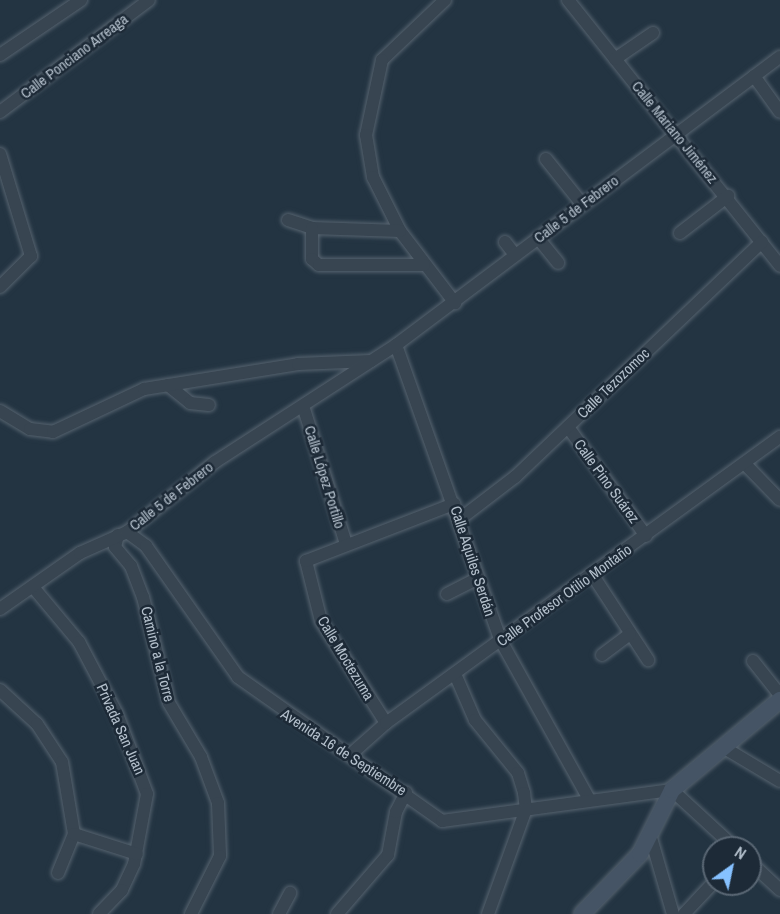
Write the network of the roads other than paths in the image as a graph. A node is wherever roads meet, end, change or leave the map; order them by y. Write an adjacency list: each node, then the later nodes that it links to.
1 (81, 0): 6 (street)
2 (149, 0): 10 (street, Calle Ponciano Arreaga)
3 (445, 0): 19 (street)
4 (568, 0): 8 (street, Calle Mariano Jiménez)
5 (653, 33): 8 (street)
6 (0, 55)
7 (780, 57): 9 (street, Calle 5 de Febrero)
8 (615, 60): 12 (street, Calle Mariano Jiménez)
9 (754, 76): 11 (street); 12 (street, Calle 5 de Febrero)
10 (0, 112)
11 (780, 112)
12 (677, 134): 15 (street, Calle Mariano Jiménez); 16 (street, Calle 5 de Febrero)
13 (0, 154): 28 (street)
14 (546, 159): 16 (street)
15 (728, 196): 20 (street); 23 (street, Calle Mariano Jiménez)
16 (582, 204): 21 (street, Calle 5 de Febrero)
17 (288, 220): 18 (street)
18 (312, 228): 19 (street); 26 (street)
19 (400, 231): 26 (street)
20 (680, 233)
21 (538, 238): 24 (street, Calle 5 de Febrero); 25 (street)
22 (505, 242): 24 (street)
23 (762, 242): 27 (street, Calle Mariano Jiménez); 36 (street, Calle Tezozomoc)
24 (515, 255): 29 (street, Calle 5 de Febrero)
25 (558, 263)
26 (424, 265): 29 (street)
27 (780, 266)
28 (0, 287)
29 (455, 303): 30 (street, Calle 5 de Febrero)
30 (396, 345): 31 (street, Calle 5 de Febrero); 40 (street, Calle Aquiles Serdán)
31 (372, 362): 32 (street); 34 (street, Calle 5 de Febrero)
32 (168, 385): 33 (street); 35 (street)
33 (209, 405)
34 (304, 410): 42 (street, Calle 5 de Febrero); 44 (street, Calle López Portillo)
35 (0, 411)
36 (568, 427): 41 (street, Calle Tezozomoc); 43 (street, Calle Pino Suárez)
37 (780, 437): 38 (street, Calle Profesor Otilio Montaño)
38 (744, 464): 39 (street); 43 (street, Calle Profesor Otilio Montaño)
39 (780, 500)
40 (454, 504): 41 (street, Calle Aquiles Serdán); 44 (street)
41 (460, 519): 46 (street, Calle Aquiles Serdán)
42 (122, 533): 47 (street, Calle 5 de Febrero); 60 (street, Avenida 16 de Septiembre); 77 (street, Camino a la Torre)
43 (646, 536): 45 (street, Calle Profesor Otilio Montaño)
44 (346, 544): 58 (street, Calle Moctezuma)
45 (592, 574): 50 (street); 51 (street, Calle Profesor Otilio Montaño)
46 (478, 578): 48 (street); 51 (street, Calle Aquiles Serdán)
47 (33, 587): 49 (street, Calle 5 de Febrero); 69 (street, Privada San Juan)
48 (447, 594)
49 (0, 609)
50 (630, 634): 52 (street); 53 (street)
51 (501, 641): 55 (street, Calle Profesor Otilio Montaño); 64 (street, Calle Aquiles Serdán)
52 (602, 655)
53 (648, 660)
54 (753, 661): 57 (street)
55 (455, 674): 58 (street, Calle Profesor Otilio Montaño); 65 (street)
56 (0, 690): 66 (street)
57 (780, 698): 59 (street)
58 (386, 723): 60 (street, Calle Profesor Otilio Montaño)
59 (723, 747): 61 (street); 62 (street)
60 (350, 755): 63 (street, Avenida 16 de Septiembre)
61 (780, 781)
62 (672, 790): 64 (street, Avenida 16 de Septiembre); 67 (street); 68 (street)
63 (406, 792): 65 (street, Avenida 16 de Septiembre); 75 (street)
64 (589, 799): 65 (street, Avenida 16 de Septiembre)
65 (526, 809): 80 (street)
66 (74, 834): 69 (street); 70 (street)
67 (722, 836)
68 (651, 838): 81 (street); 82 (street)
69 (137, 854): 76 (street, Privada San Juan)
70 (57, 873)
71 (762, 873): 72 (street)
72 (780, 890)
73 (290, 893): 78 (street)
74 (702, 895): 83 (street)
75 (346, 910): 79 (street)
76 (99, 914)
77 (191, 914)
78 (279, 914)
79 (337, 914)
80 (488, 914)
81 (582, 914)
82 (673, 914)
83 (684, 914)

